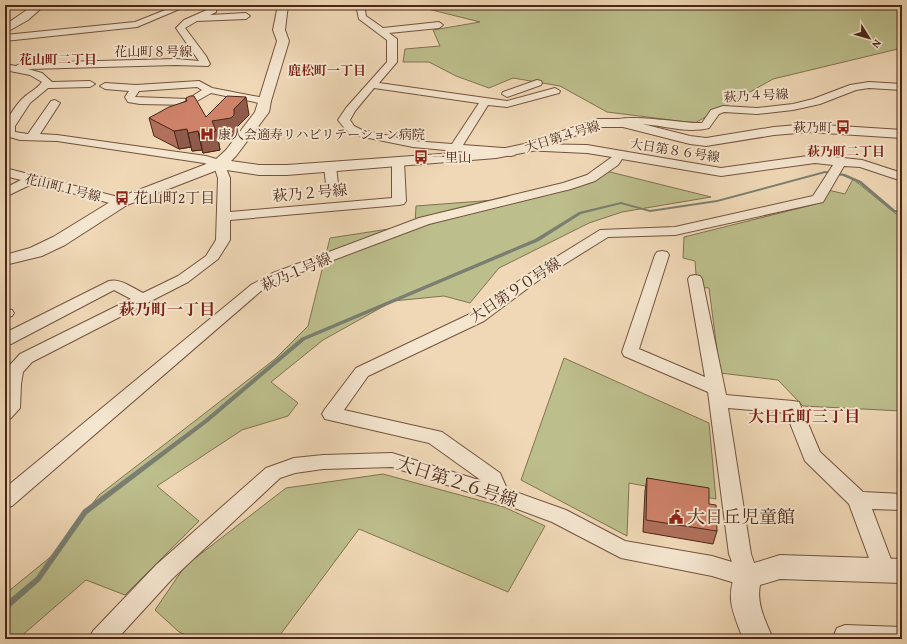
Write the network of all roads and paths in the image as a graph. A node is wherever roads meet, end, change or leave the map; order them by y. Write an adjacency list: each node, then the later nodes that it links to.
1 (31, 5): 9 (street)
2 (40, 5): 11 (street)
3 (185, 5): 13 (street)
4 (210, 5): 8 (street)
5 (283, 5): 28 (street)
6 (360, 5): 12 (street)
7 (246, 16): 8 (street)
8 (194, 19): 15 (street)
9 (5, 23)
10 (439, 25): 12 (street)
11 (5, 30)
12 (382, 30): 22 (street)
13 (5, 38)
14 (88, 64): 15 (street, 花山町８号線); 16 (street, 花山町８号線); 18 (street)
15 (205, 64): 20 (street)
16 (6, 68): 21 (street)
17 (537, 83): 29 (street)
18 (72, 84): 19 (street); 21 (street)
19 (90, 84)
20 (199, 84): 25 (street); 26 (street)
21 (46, 85): 33 (street)
22 (372, 85): 29 (street); 34 (street)
23 (104, 86): 25 (street)
24 (902, 87): 31 (street, 萩乃４号線)
25 (136, 88): 26 (street)
26 (209, 90): 28 (street)
27 (555, 91): 29 (street)
28 (264, 100): 39 (street)
29 (485, 102): 34 (street)
30 (55, 103): 33 (street)
31 (616, 123): 32 (street, 大日第４号線); 35 (street, 大日第４号線)
32 (902, 134)
33 (32, 137): 39 (street)
34 (456, 147): 36 (street)
35 (527, 148): 36 (street, 大日第４号線); 37 (street, 大日第８６号線)
36 (511, 152): 38 (street, 大日第４号線)
37 (619, 155): 41 (street, 大日第８６号線); 57 (street, 萩乃１号線)
38 (398, 162): 40 (street, 大日第４号線); 48 (street, 萩乃２号線)
39 (219, 164): 40 (street, 大日第４号線); 47 (street); 48 (street)
40 (330, 166): 45 (street)
41 (836, 169): 43 (street, 大日第８６号線); 56 (street, 大日第９０号線)
42 (5, 172): 44 (street, 花山町１号線)
43 (902, 177)
44 (31, 180): 46 (street); 47 (street, 花山町１号線)
45 (332, 184)
46 (5, 193)
47 (121, 202): 50 (street)
48 (224, 217): 52 (street)
49 (662, 255): 54 (street)
50 (5, 260)
51 (695, 279): 54 (street)
52 (143, 299): 53 (street); 55 (street)
53 (5, 340)
54 (717, 395): 58 (street); 61 (street)
55 (5, 413)
56 (498, 494): 61 (street, 大日第２６号線); 63 (street, 大日第２６号線)
57 (5, 500)
58 (858, 500): 59 (street); 60 (street)
59 (902, 502)
60 (893, 570): 61 (street)
61 (748, 576): 64 (street)
62 (902, 638): 65 (street)
63 (101, 639)
64 (758, 639)
65 (844, 639)

